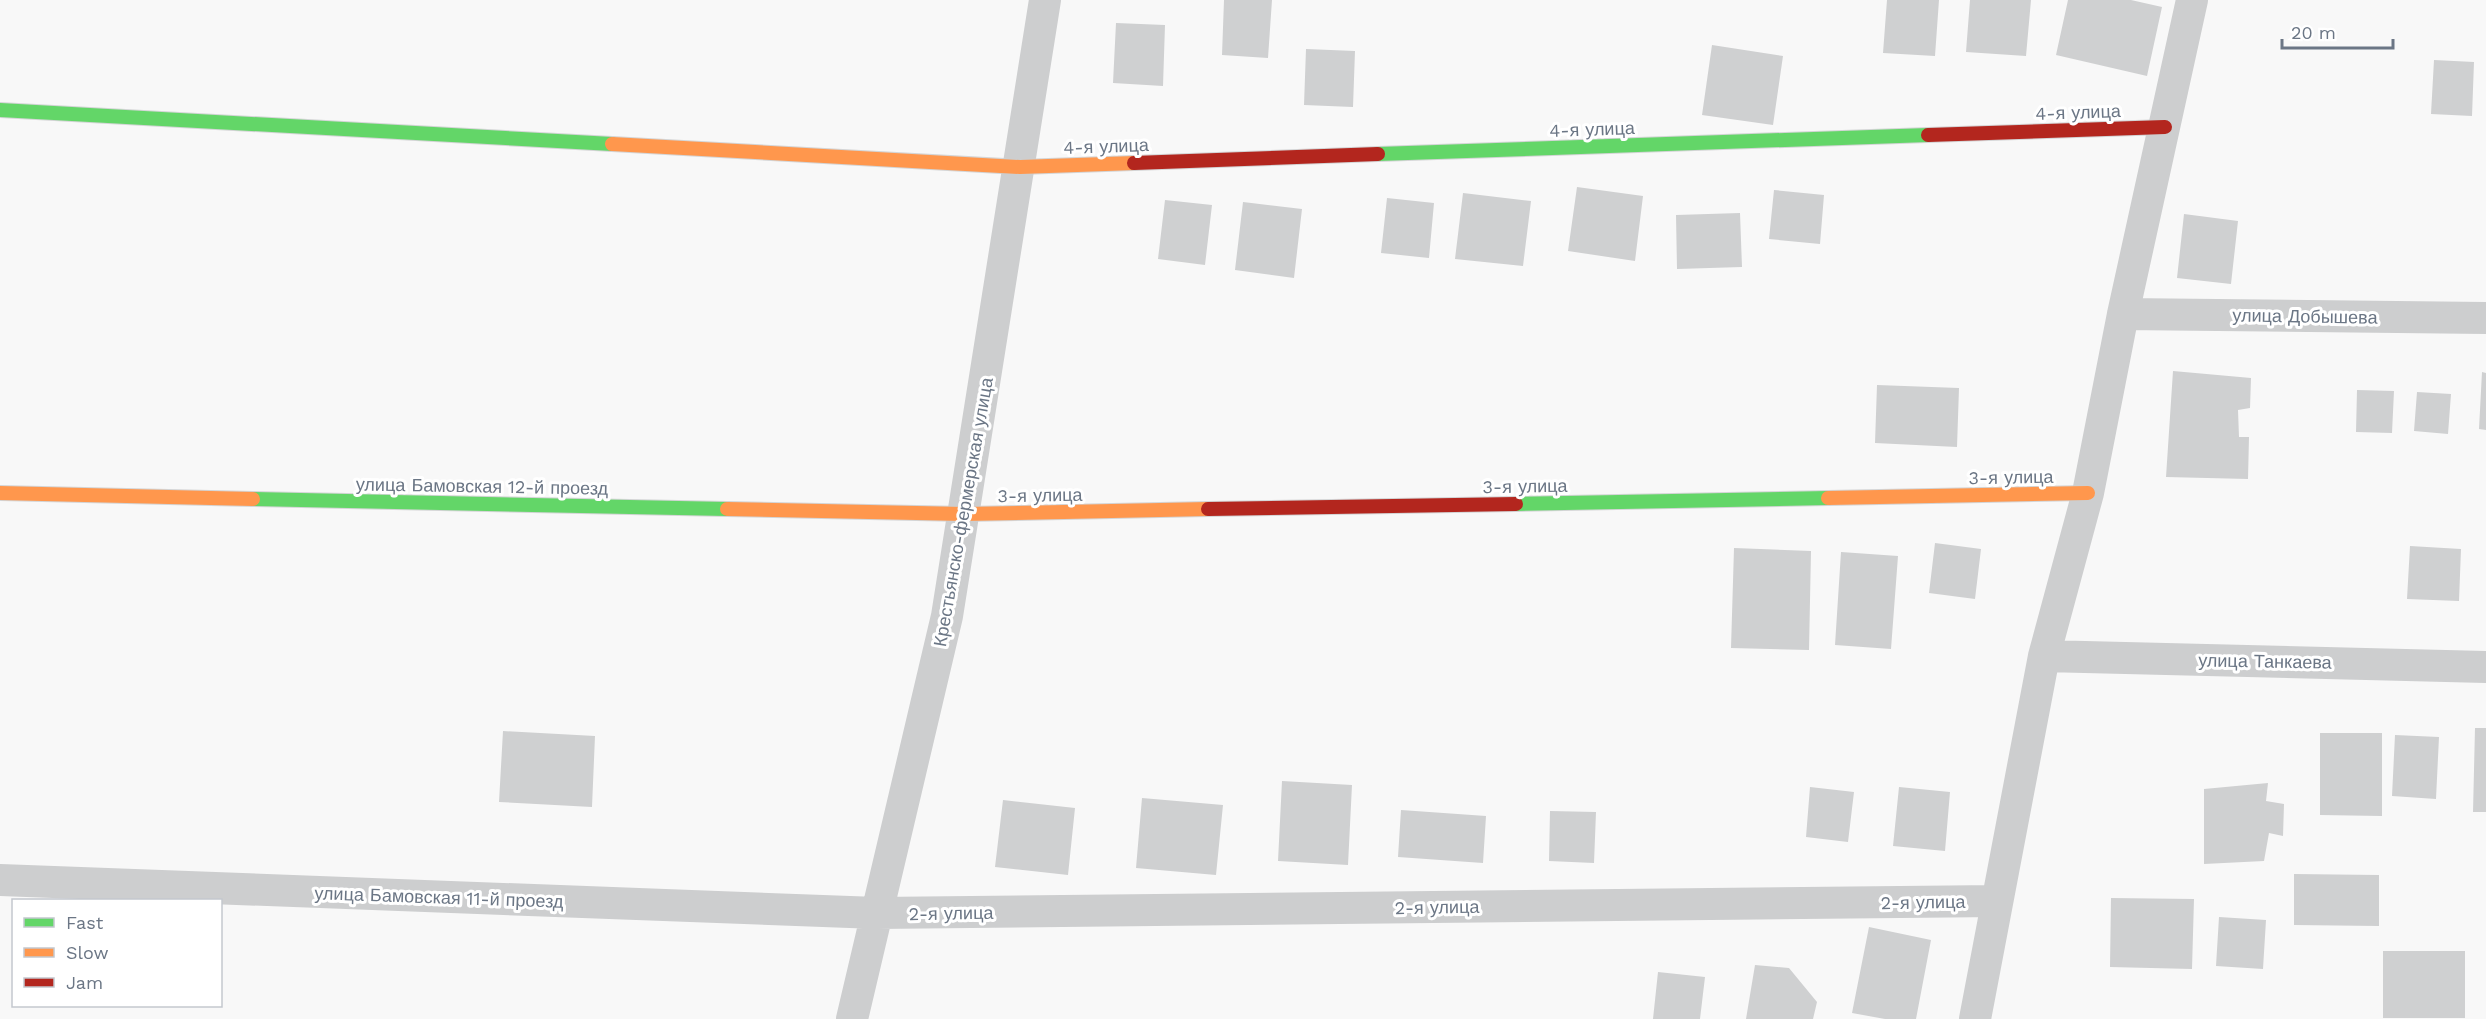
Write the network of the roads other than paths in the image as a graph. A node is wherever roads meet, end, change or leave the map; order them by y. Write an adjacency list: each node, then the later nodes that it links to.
1 (1045, 0): 5 (street, Крестьянско-фермерская улица)
2 (2192, 0): 4 (street)
3 (0, 110): 5 (street, 4-я улица)
4 (2165, 127): 5 (street, 4-я улица); 6 (street)
5 (1020, 167): 10 (street, Крестьянско-фермерская улица)
6 (2123, 314): 7 (street, улица Добышева); 9 (street)
7 (2486, 318)
8 (0, 493): 10 (street, улица Бамовская 12-й проезд)
9 (2088, 493): 10 (street, 3-я улица); 11 (street)
10 (964, 514): 15 (street, Крестьянско-фермерская улица)
11 (2044, 656): 12 (street, улица Танкаева); 14 (street)
12 (2486, 667)
13 (0, 880): 15 (street, улица Бамовская 11-й проезд)
14 (1998, 901): 15 (street, 2-я улица); 17 (street)
15 (877, 913): 16 (street, Крестьянско-фермерская улица)
16 (852, 1019)
17 (1975, 1019)

